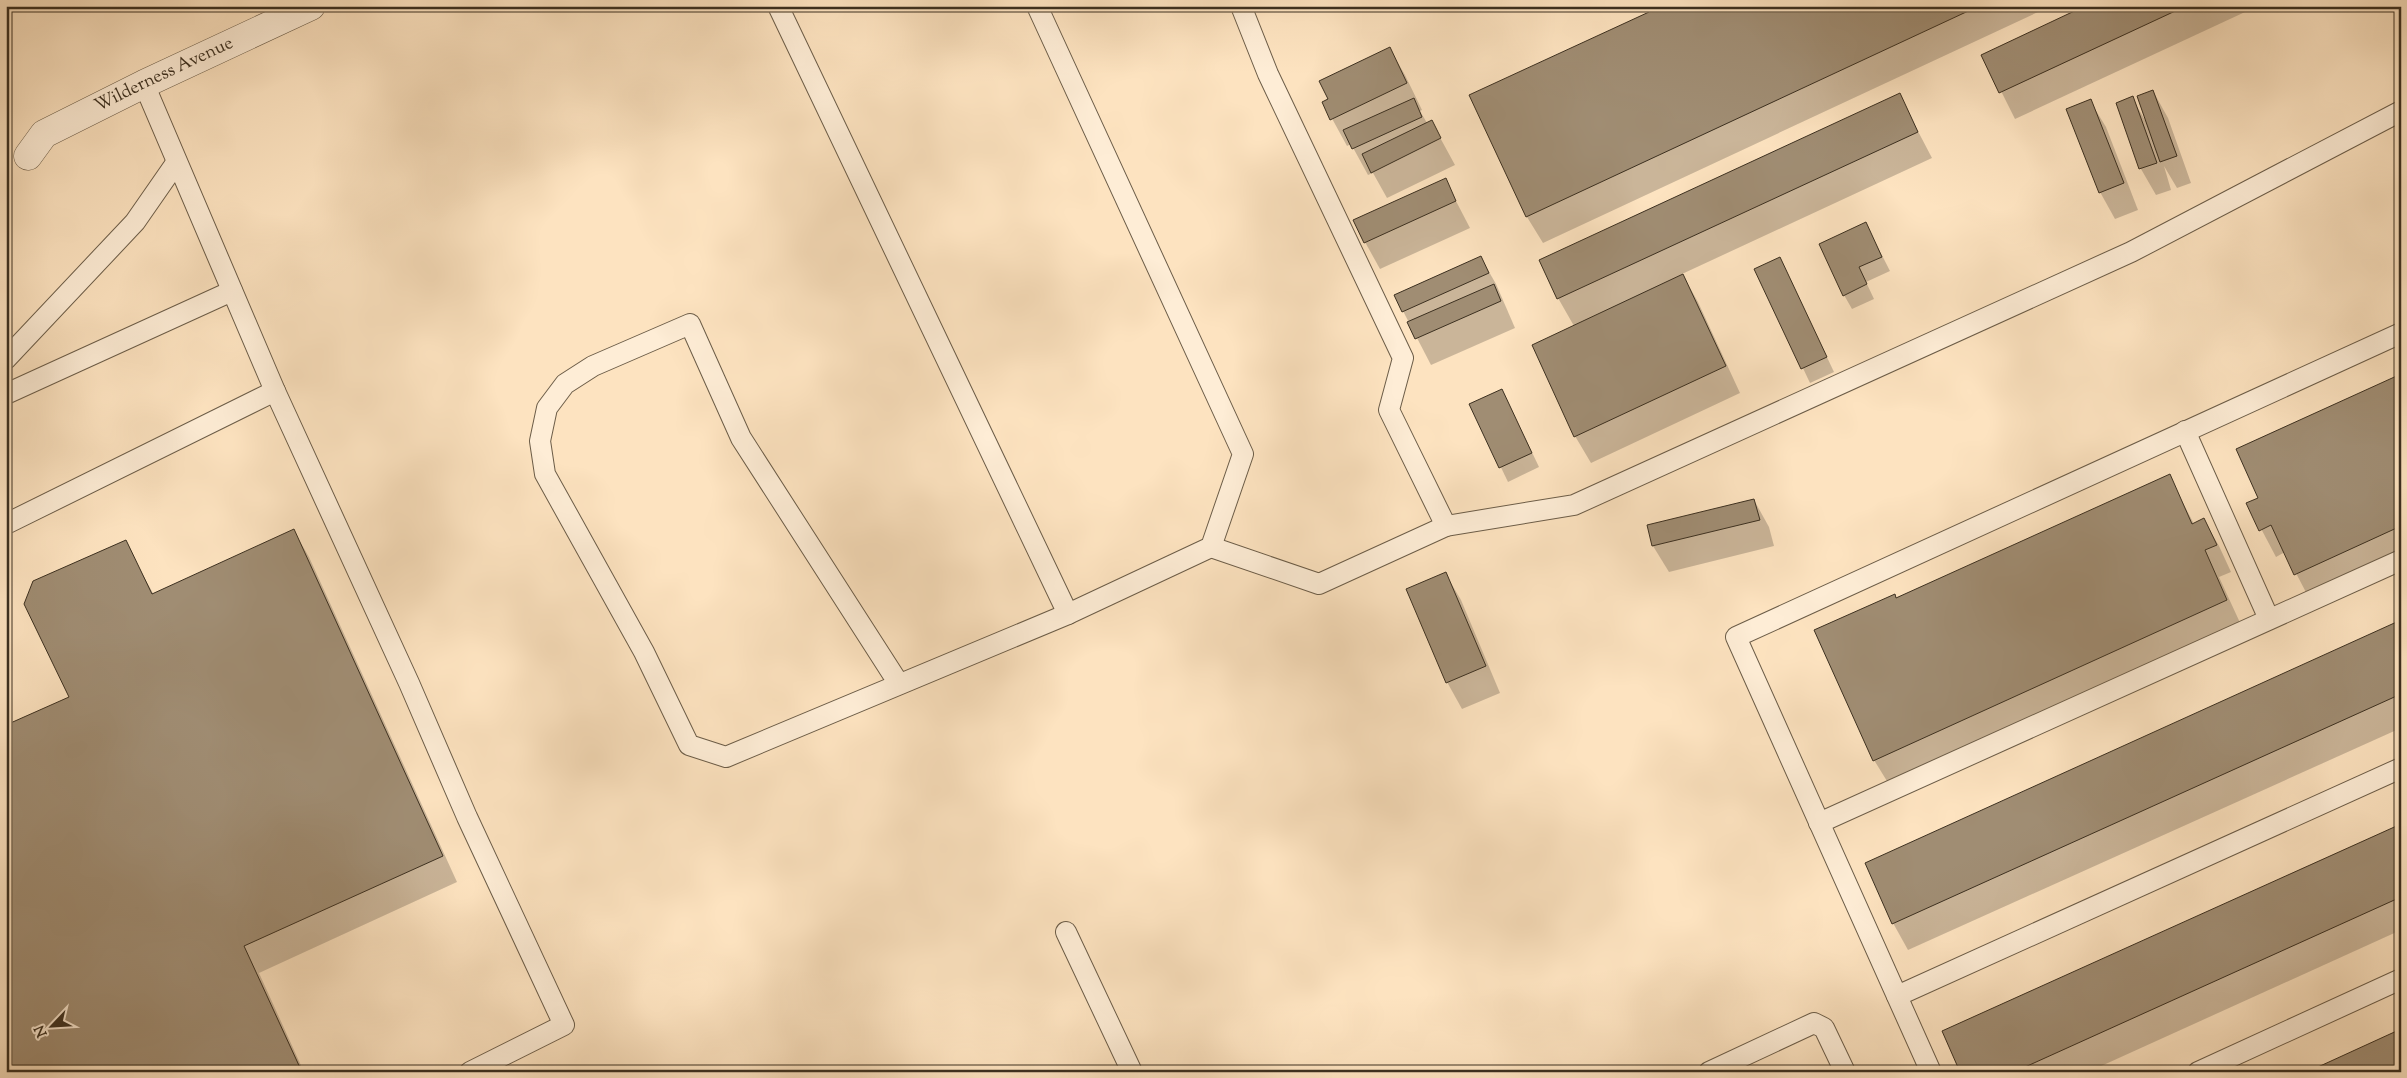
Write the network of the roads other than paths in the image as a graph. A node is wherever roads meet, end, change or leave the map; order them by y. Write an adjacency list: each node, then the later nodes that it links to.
1 (311, 6): 5 (street, Wilderness Avenue)
2 (778, 6): 19 (lane)
3 (1037, 6): 17 (lane)
4 (1241, 6): 16 (lane)
5 (144, 84): 7 (street, Wilderness Avenue); 8 (lane)
6 (2401, 111): 16 (lane)
7 (28, 156)
8 (176, 163): 9 (lane); 11 (lane)
9 (232, 291): 12 (lane); 13 (lane)
10 (2401, 333): 14 (lane)
11 (6, 359)
12 (275, 391): 15 (lane); 27 (lane)
13 (6, 394)
14 (2185, 431): 20 (lane); 23 (lane)
15 (6, 524)
16 (1446, 526): 17 (lane)
17 (1211, 547): 19 (lane)
18 (2401, 560): 20 (lane)
19 (1068, 614): 21 (lane)
20 (2269, 619): 23 (lane)
21 (899, 684): 21 (lane)
22 (2401, 768): 26 (lane)
23 (1819, 822): 26 (lane)
24 (1066, 932): 28 (lane)
25 (2401, 979): 32 (lane)
26 (1897, 996): 31 (lane)
27 (470, 1072)
28 (1132, 1072)
29 (1709, 1072): 30 (lane)
30 (1845, 1072)
31 (1931, 1072)
32 (2198, 1072)

